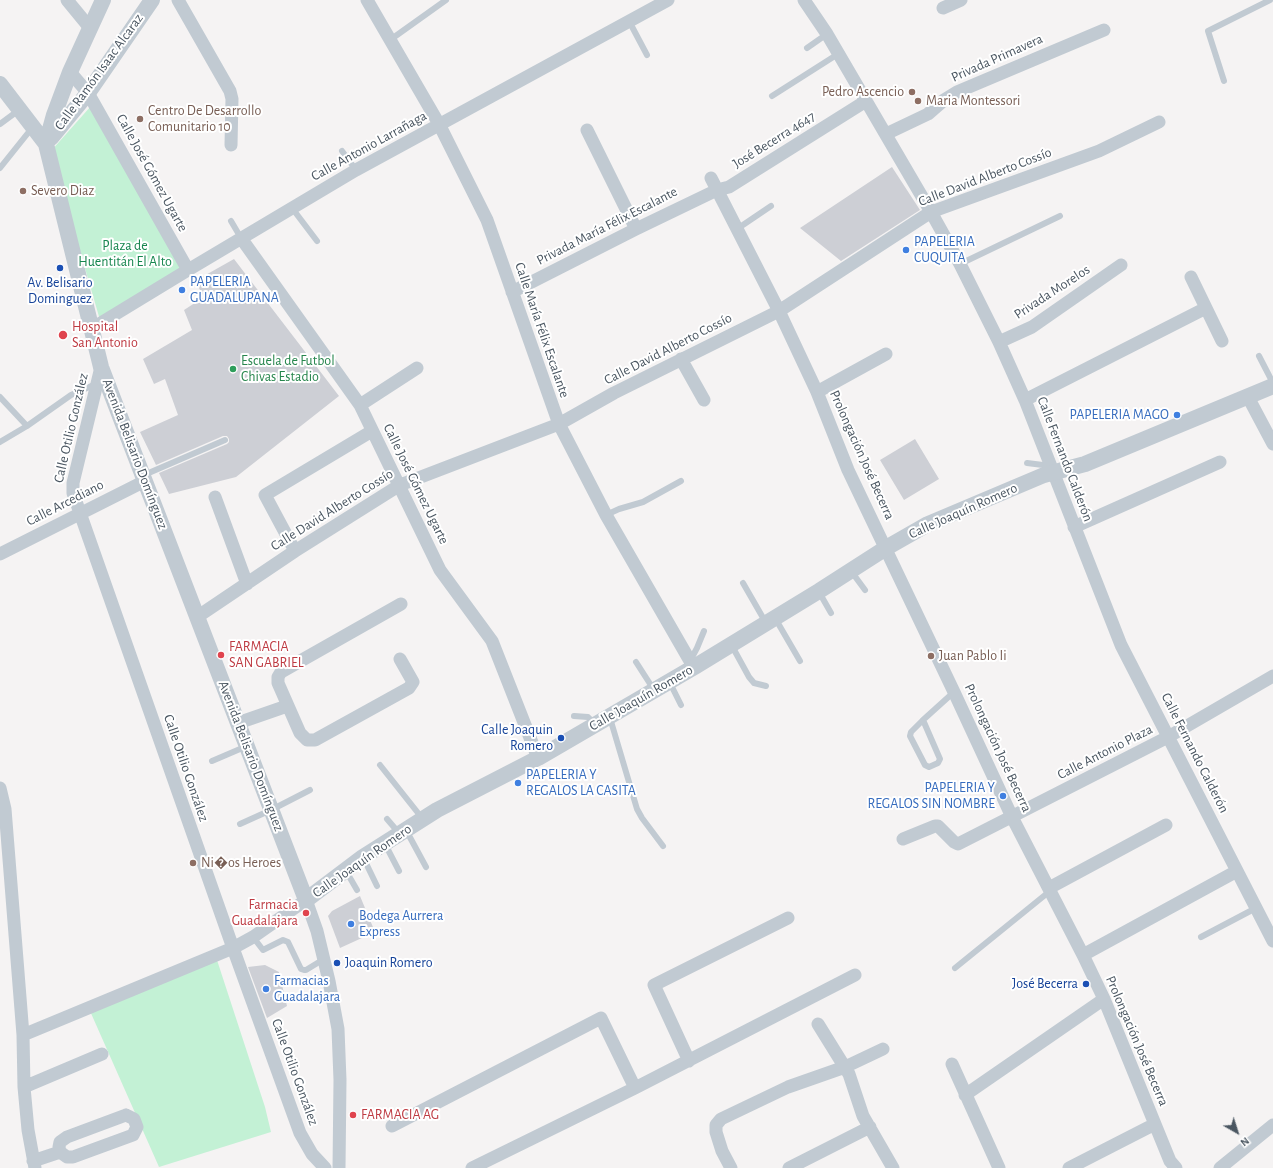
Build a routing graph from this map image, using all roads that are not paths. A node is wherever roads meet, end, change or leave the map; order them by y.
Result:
1 (67, 0) edge
2 (103, 0) edge
3 (152, 0) edge
4 (178, 0) edge
5 (367, 0) edge
6 (446, 0) edge
7 (668, 0) edge
8 (804, 0) edge
9 (962, 0) edge
10 (1270, 0) edge
11 (943, 8) dead end
12 (629, 22) junction
13 (90, 28) junction
14 (1104, 30) dead end
15 (827, 34) junction
16 (390, 40) junction
17 (807, 48) dead end
18 (838, 54) junction
19 (647, 55) dead end
20 (70, 72) junction
21 (1224, 81) dead end
22 (0, 84) edge
23 (88, 92) junction
24 (772, 96) dead end
25 (866, 101) junction
26 (20, 109) junction
27 (1159, 122) dead end
28 (0, 124) edge
29 (439, 124) junction
30 (33, 127) junction
31 (587, 130) dead end
32 (886, 134) junction
33 (46, 144) junction
34 (231, 145) dead end
35 (342, 151) dead end
36 (0, 168) edge
37 (356, 170) junction
38 (711, 178) dead end
39 (717, 190) junction
40 (771, 206) dead end
41 (292, 208) junction
42 (931, 212) junction
43 (1060, 216) dead end
44 (231, 221) dead end
45 (636, 228) junction
46 (737, 229) junction
47 (241, 238) junction
48 (317, 242) dead end
49 (960, 264) junction
50 (1121, 265) dead end
51 (188, 270) junction
52 (1191, 277) dead end
53 (512, 292) junction
54 (1206, 308) junction
55 (779, 311) junction
56 (91, 329) junction
57 (1222, 341) dead end
58 (999, 342) junction
59 (886, 354) dead end
60 (1259, 356) dead end
61 (681, 359) junction
62 (101, 367) junction
63 (417, 368) dead end
64 (1273, 382) edge
65 (97, 383) junction
66 (1273, 386) edge
67 (817, 392) junction
68 (0, 397) edge
69 (1248, 397) junction
70 (704, 400) dead end
71 (1025, 400) junction
72 (360, 405) junction
73 (558, 424) junction
74 (27, 426) junction
75 (372, 431) junction
76 (225, 440) dead end
77 (0, 442) edge
78 (1273, 444) edge
79 (1220, 462) dead end
80 (1027, 463) dead end
81 (1052, 469) junction
82 (144, 479) junction
83 (681, 481) dead end
84 (400, 485) junction
85 (215, 497) dead end
86 (80, 514) junction
87 (606, 515) junction
88 (1074, 527) junction
89 (886, 548) junction
90 (295, 551) junction
91 (0, 554) edge
92 (851, 571) junction
93 (743, 583) dead end
94 (247, 584) junction
95 (865, 590) dead end
96 (819, 591) junction
97 (401, 604) dead end
98 (831, 613) dead end
99 (196, 616) junction
100 (770, 620) junction
101 (704, 631) dead end
102 (731, 644) junction
103 (400, 659) dead end
104 (800, 661) dead end
105 (636, 662) dead end
106 (693, 663) junction
107 (1273, 676) edge
108 (670, 681) junction
109 (766, 686) dead end
110 (654, 690) junction
111 (954, 692) junction
112 (681, 705) dead end
113 (287, 706) junction
114 (574, 716) dead end
115 (609, 716) junction
116 (923, 720) junction
117 (238, 723) junction
118 (595, 724) junction
119 (1168, 737) junction
120 (246, 746) junction
121 (538, 758) junction
122 (212, 761) dead end
123 (380, 764) dead end
124 (0, 788) edge
125 (310, 790) dead end
126 (271, 810) junction
127 (1012, 817) junction
128 (387, 819) dead end
129 (423, 819) junction
130 (240, 824) dead end
131 (1166, 825) dead end
132 (403, 832) junction
133 (903, 839) dead end
134 (385, 844) junction
135 (663, 846) dead end
136 (363, 857) junction
137 (426, 867) dead end
138 (345, 870) junction
139 (399, 871) dead end
140 (1237, 871) junction
141 (377, 886) dead end
142 (357, 890) dead end
143 (1050, 890) junction
144 (306, 900) junction
145 (1256, 908) junction
146 (788, 918) dead end
147 (253, 937) junction
148 (1201, 937) dead end
149 (1273, 940) edge
150 (233, 948) junction
151 (1083, 955) junction
152 (324, 960) junction
153 (955, 968) dead end
154 (856, 975) dead end
155 (1104, 999) junction
156 (818, 1024) dead end
157 (23, 1034) junction
158 (883, 1049) dead end
159 (102, 1054) dead end
160 (689, 1061) junction
161 (952, 1064) dead end
162 (845, 1067) junction
163 (24, 1087) junction
164 (635, 1088) junction
165 (966, 1095) junction
166 (1155, 1124) junction
167 (1273, 1125) edge
168 (392, 1126) dead end
169 (870, 1127) junction
170 (60, 1152) junction
171 (34, 1164) edge
172 (325, 1168) edge
173 (339, 1168) edge
174 (472, 1168) edge
175 (731, 1168) edge
176 (789, 1168) edge
177 (893, 1168) edge
178 (999, 1168) edge
179 (1069, 1168) edge
180 (1176, 1168) edge
181 (1220, 1168) edge

1 - 13 street
2 - 13 street, Avenida Belisario Domínguez
3 - 23 street, Calle Ramón Isaac Alcaraz
4 - 34 street
5 - 16 street, Calle María Félix Escalante
6 - 16 lane
7 - 12 street, Calle Antonio Larrañaga
8 - 15 street, Calle Fernando Calderón
9 - 11 street
10 - 21 lane
12 - 19 lane
12 - 29 street, Calle Antonio Larrañaga
13 - 20 street, Avenida Belisario Domínguez
14 - 32 street, Privada Primavera
15 - 17 lane
15 - 18 street, Calle Fernando Calderón
16 - 29 street, Calle María Félix Escalante
18 - 24 lane
18 - 25 street, Calle Fernando Calderón
20 - 23 street, Calle José Gómez Ugarte
20 - 33 street, Avenida Belisario Domínguez
22 - 26 street
23 - 33 street, Calle Ramón Isaac Alcaraz
23 - 51 street, Calle José Gómez Ugarte
25 - 32 street, Calle Fernando Calderón
25 - 39 street, José Becerra 4647
26 - 28 lane
26 - 30 street
27 - 42 street, Calle David Alberto Cossío
29 - 37 street, Calle Antonio Larrañaga
29 - 53 street, Calle María Félix Escalante
30 - 33 street
30 - 36 lane
31 - 45 street
32 - 42 street, Calle Fernando Calderón
33 - 56 street, Avenida Belisario Domínguez
35 - 37 lane
37 - 41 street, Calle Antonio Larrañaga
38 - 39 street, Prolongación José Becerra
39 - 45 street, Privada María Félix Escalante
39 - 46 street, Prolongación José Becerra
40 - 46 lane
41 - 47 street, Calle Antonio Larrañaga
41 - 48 lane
42 - 49 street, Calle Fernando Calderón
42 - 55 street, Calle David Alberto Cossío
43 - 49 lane
44 - 47 lane
45 - 53 street, Privada María Félix Escalante
46 - 55 street, Prolongación José Becerra
47 - 51 street, Calle Antonio Larrañaga
47 - 72 street, Calle José Gómez Ugarte
49 - 58 street, Calle Fernando Calderón
50 - 58 street, Privada Morelos
51 - 56 street, Calle Antonio Larrañaga
52 - 54 street
53 - 73 street, Calle María Félix Escalante
54 - 57 street
54 - 71 street
55 - 61 street, Calle David Alberto Cossío
55 - 67 street, Prolongación José Becerra
56 - 62 street, Avenida Belisario Domínguez
58 - 71 street, Calle Fernando Calderón
59 - 67 street
60 - 64 lane
61 - 70 street
61 - 73 street, Calle David Alberto Cossío
62 - 65 street, Calle Otilio González
62 - 82 street, Avenida Belisario Domínguez
63 - 72 street
65 - 74 lane
65 - 86 street, Calle Otilio González
66 - 69 street, Calle Joaquín Romero
67 - 89 street, Prolongación José Becerra
68 - 74 lane
69 - 78 street
69 - 81 street, Calle Joaquín Romero
71 - 81 street, Calle Fernando Calderón
72 - 75 street, Calle José Gómez Ugarte
73 - 84 street, Calle David Alberto Cossío
73 - 87 street, Calle María Félix Escalante
74 - 77 lane
75 - 84 street, Calle José Gómez Ugarte
75 - 90 street
76 - 82 lane
79 - 88 street
80 - 81 lane
81 - 88 street, Calle Fernando Calderón
81 - 89 street, Calle Joaquín Romero
82 - 86 street, Calle Arcediano
82 - 99 street, Avenida Belisario Domínguez
83 - 87 lane
84 - 90 street, Calle David Alberto Cossío
84 - 121 street, Calle José Gómez Ugarte
85 - 94 street
86 - 91 street, Calle Arcediano
86 - 150 street, Calle Otilio González
87 - 106 street, Calle María Félix Escalante
88 - 119 street, Calle Fernando Calderón
89 - 92 street, Calle Joaquín Romero
89 - 111 street, Prolongación José Becerra
90 - 94 street, Calle David Alberto Cossío
92 - 95 lane
92 - 96 street, Calle Joaquín Romero
93 - 100 lane
94 - 99 street, Calle David Alberto Cossío
96 - 98 lane
96 - 100 street, Calle Joaquín Romero
97 - 113 street
99 - 117 street, Avenida Belisario Domínguez
100 - 102 street, Calle Joaquín Romero
100 - 104 lane
101 - 106 lane
102 - 106 street, Calle Joaquín Romero
102 - 109 lane
103 - 113 street
105 - 110 lane
106 - 108 street, Calle Joaquín Romero
107 - 119 street, Calle Antonio Plaza
108 - 110 street, Calle Joaquín Romero
108 - 112 lane
110 - 115 street, Calle Joaquín Romero
111 - 116 lane
111 - 127 street, Prolongación José Becerra
113 - 117 street
114 - 118 lane
115 - 118 street, Calle Joaquín Romero
115 - 135 lane
116 - 116 lane
117 - 120 street, Avenida Belisario Domínguez
118 - 121 street, Calle Joaquín Romero
119 - 127 street, Calle Antonio Plaza
119 - 140 street, Calle Fernando Calderón
120 - 122 lane
120 - 126 street, Avenida Belisario Domínguez
121 - 129 street, Calle Joaquín Romero
123 - 129 lane
124 - 157 street
125 - 126 lane
126 - 130 lane
126 - 144 street, Avenida Belisario Domínguez
127 - 133 street, Calle Antonio Plaza
127 - 143 street, Prolongación José Becerra
128 - 132 lane
129 - 132 street, Calle Joaquín Romero
131 - 143 street
132 - 134 street, Calle Joaquín Romero
132 - 137 lane
134 - 136 street, Calle Joaquín Romero
134 - 139 lane
136 - 138 street, Calle Joaquín Romero
136 - 141 lane
138 - 142 lane
138 - 144 street, Calle Joaquín Romero
140 - 145 street, Calle Fernando Calderón
140 - 151 street
143 - 151 street, Prolongación José Becerra
143 - 153 lane
144 - 147 street, Calle Joaquín Romero
144 - 152 street
145 - 148 lane
145 - 149 street, Calle Fernando Calderón
146 - 160 street
147 - 150 street, Calle Joaquín Romero
147 - 152 lane
150 - 157 street, Calle Joaquín Romero
150 - 172 street, Calle Otilio González
151 - 155 street, Prolongación José Becerra
152 - 173 street
154 - 160 street
155 - 165 street
155 - 166 street, Prolongación José Becerra
156 - 162 street
157 - 163 street
158 - 162 street
159 - 163 street
160 - 164 street
161 - 165 street
162 - 169 street
162 - 175 street
163 - 171 street
164 - 168 street
164 - 174 street
165 - 178 street
166 - 179 street
166 - 180 street, Prolongación José Becerra
167 - 181 street
169 - 176 street
169 - 177 street
170 - 170 street
170 - 171 street

